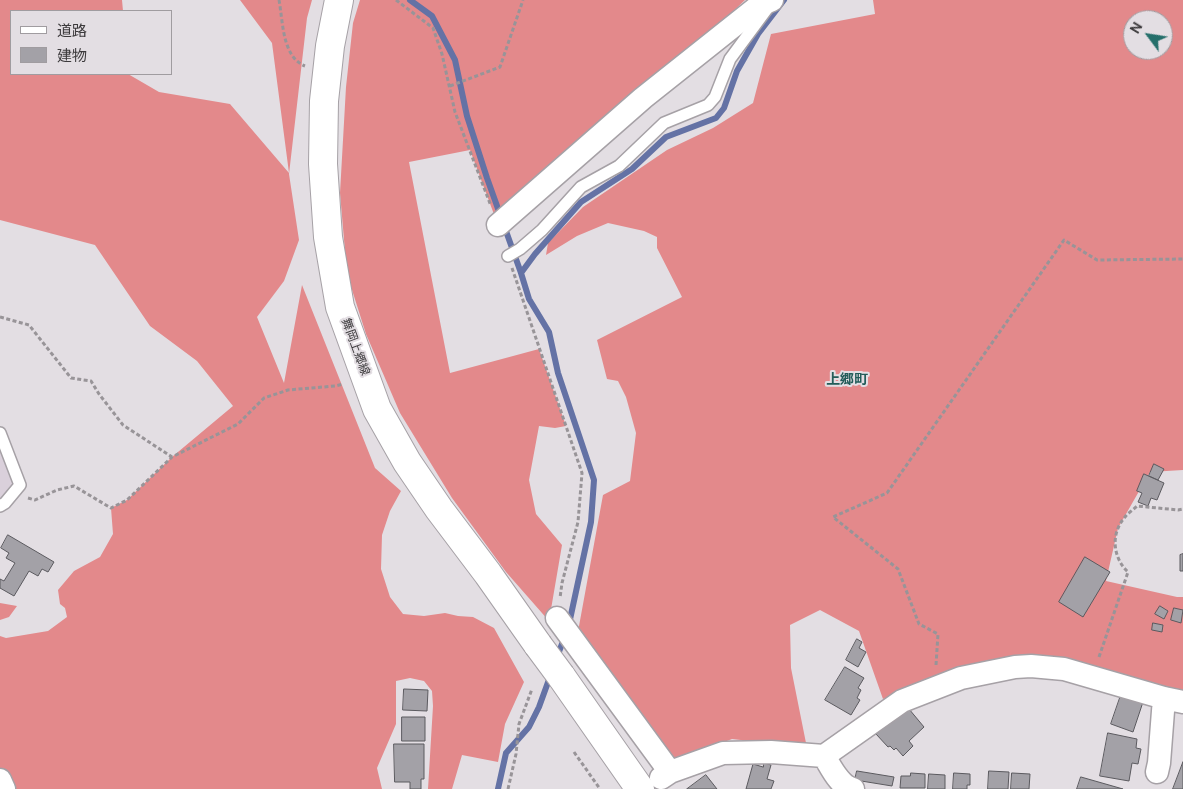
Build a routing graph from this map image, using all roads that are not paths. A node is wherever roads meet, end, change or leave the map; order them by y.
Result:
1 (339, 0) edge
2 (773, 0) edge
3 (503, 220) road end
4 (509, 256) road end
5 (0, 433) edge
6 (0, 506) edge
7 (558, 619) road end
8 (1174, 700) edge
9 (824, 756) junction
10 (1156, 772) dead end
11 (0, 780) edge
12 (657, 780) edge
13 (4, 789) edge
14 (853, 789) edge

1 - 12 street, 舞岡上郷線, bridge
2 - 3 street
2 - 4 lane
5 - 6 lane
7 - 12 street
8 - 9 street
8 - 10 street
9 - 12 street
9 - 14 street
11 - 13 street

